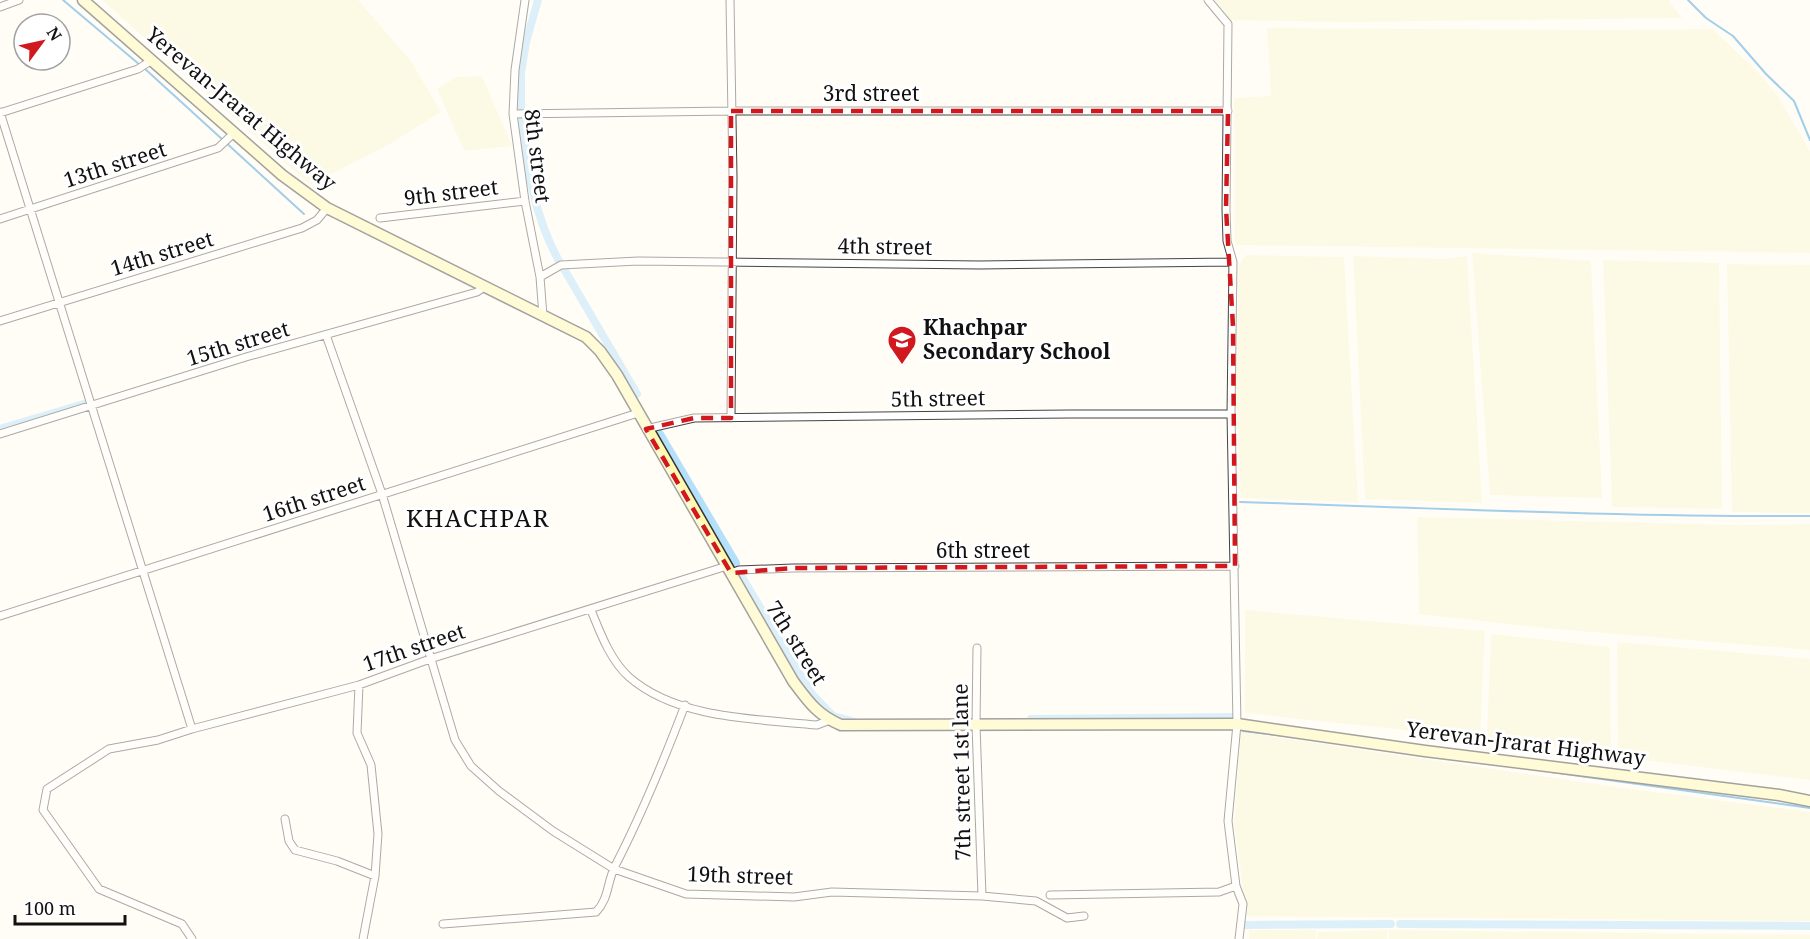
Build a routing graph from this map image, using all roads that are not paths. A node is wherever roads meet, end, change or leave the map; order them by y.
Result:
1 (19, 0) edge
2 (83, 0) edge
3 (525, 0) edge
4 (730, 0) edge
5 (1208, 0) edge
6 (0, 6) edge
7 (150, 61) junction
8 (731, 111) junction
9 (1228, 111) junction
10 (0, 113) edge
11 (513, 114) junction
12 (234, 133) junction
13 (525, 201) junction
14 (327, 208) junction
15 (31, 210) junction
16 (380, 218) dead end
17 (0, 219) edge
18 (1233, 262) junction
19 (732, 263) junction
20 (540, 277) junction
21 (484, 286) junction
22 (58, 303) junction
23 (543, 316) junction
24 (0, 321) edge
25 (326, 335) junction
26 (93, 406) junction
27 (638, 413) junction
28 (1231, 414) junction
29 (731, 418) junction
30 (646, 429) junction
31 (0, 434) edge
32 (382, 494) junction
33 (1235, 566) junction
34 (729, 570) junction
35 (142, 571) junction
36 (591, 610) junction
37 (0, 616) edge
38 (977, 648) dead end
39 (430, 659) junction
40 (359, 685) junction
41 (685, 705) junction
42 (830, 720) junction
43 (976, 724) junction
44 (1237, 724) junction
45 (192, 729) junction
46 (1810, 801) edge
47 (285, 819) dead end
48 (614, 869) junction
49 (375, 876) junction
50 (1236, 886) junction
51 (1050, 895) dead end
52 (982, 896) junction
53 (1084, 916) dead end
54 (443, 924) dead end
55 (192, 939) edge
56 (363, 939) edge
57 (1239, 939) edge

1 - 6 street
2 - 7 main road, Yerevan-Jrarat Highway
3 - 11 street, 8th street
4 - 8 street
5 - 9 street
7 - 10 street
7 - 12 main road, Yerevan-Jrarat Highway
8 - 9 street, 3rd street
8 - 11 street, 3rd street
8 - 19 street
9 - 18 street
10 - 15 street
11 - 13 street, 8th street
12 - 14 main road, Yerevan-Jrarat Highway
12 - 15 street, 13th street
13 - 16 street, 9th street
13 - 20 street, 8th street
14 - 21 main road, Yerevan-Jrarat Highway
14 - 22 street, 14th street
15 - 17 street, 13th street
15 - 22 street
18 - 19 street, 4th street
18 - 28 street
19 - 20 street, 4th street
19 - 29 street
20 - 23 street, 8th street
21 - 23 main road, Yerevan-Jrarat Highway
21 - 25 street, 15th street
22 - 24 street, 14th street
22 - 26 street
23 - 27 main road, 7th street
25 - 26 street, 15th street
25 - 32 street, 19th street
26 - 31 street, 15th street
26 - 35 street
27 - 30 main road, 7th street
27 - 32 street, 16th street
28 - 29 street, 5th street
28 - 33 street
29 - 30 street, 5th street
30 - 34 main road, 7th street
32 - 35 street, 16th street
32 - 39 street, 19th street
33 - 34 street, 6th street
33 - 44 street
34 - 36 street, 17th street
34 - 42 main road, 7th street
35 - 37 street, 16th street
35 - 45 street
36 - 39 street, 17th street
36 - 41 street
38 - 43 street, 7th street 1st lane
39 - 40 street, 17th street
39 - 48 street, 19th street
40 - 45 street, 17th street
40 - 49 street
41 - 42 street
41 - 48 street
42 - 43 main road
43 - 44 main road
43 - 52 street, 7th street 1st lane
44 - 46 main road, Yerevan-Jrarat Highway
44 - 50 street
45 - 55 street, 17th street
47 - 49 street
48 - 52 street, 19th street
48 - 54 street
49 - 56 street
50 - 51 street
50 - 57 street
52 - 53 street, 19th street

